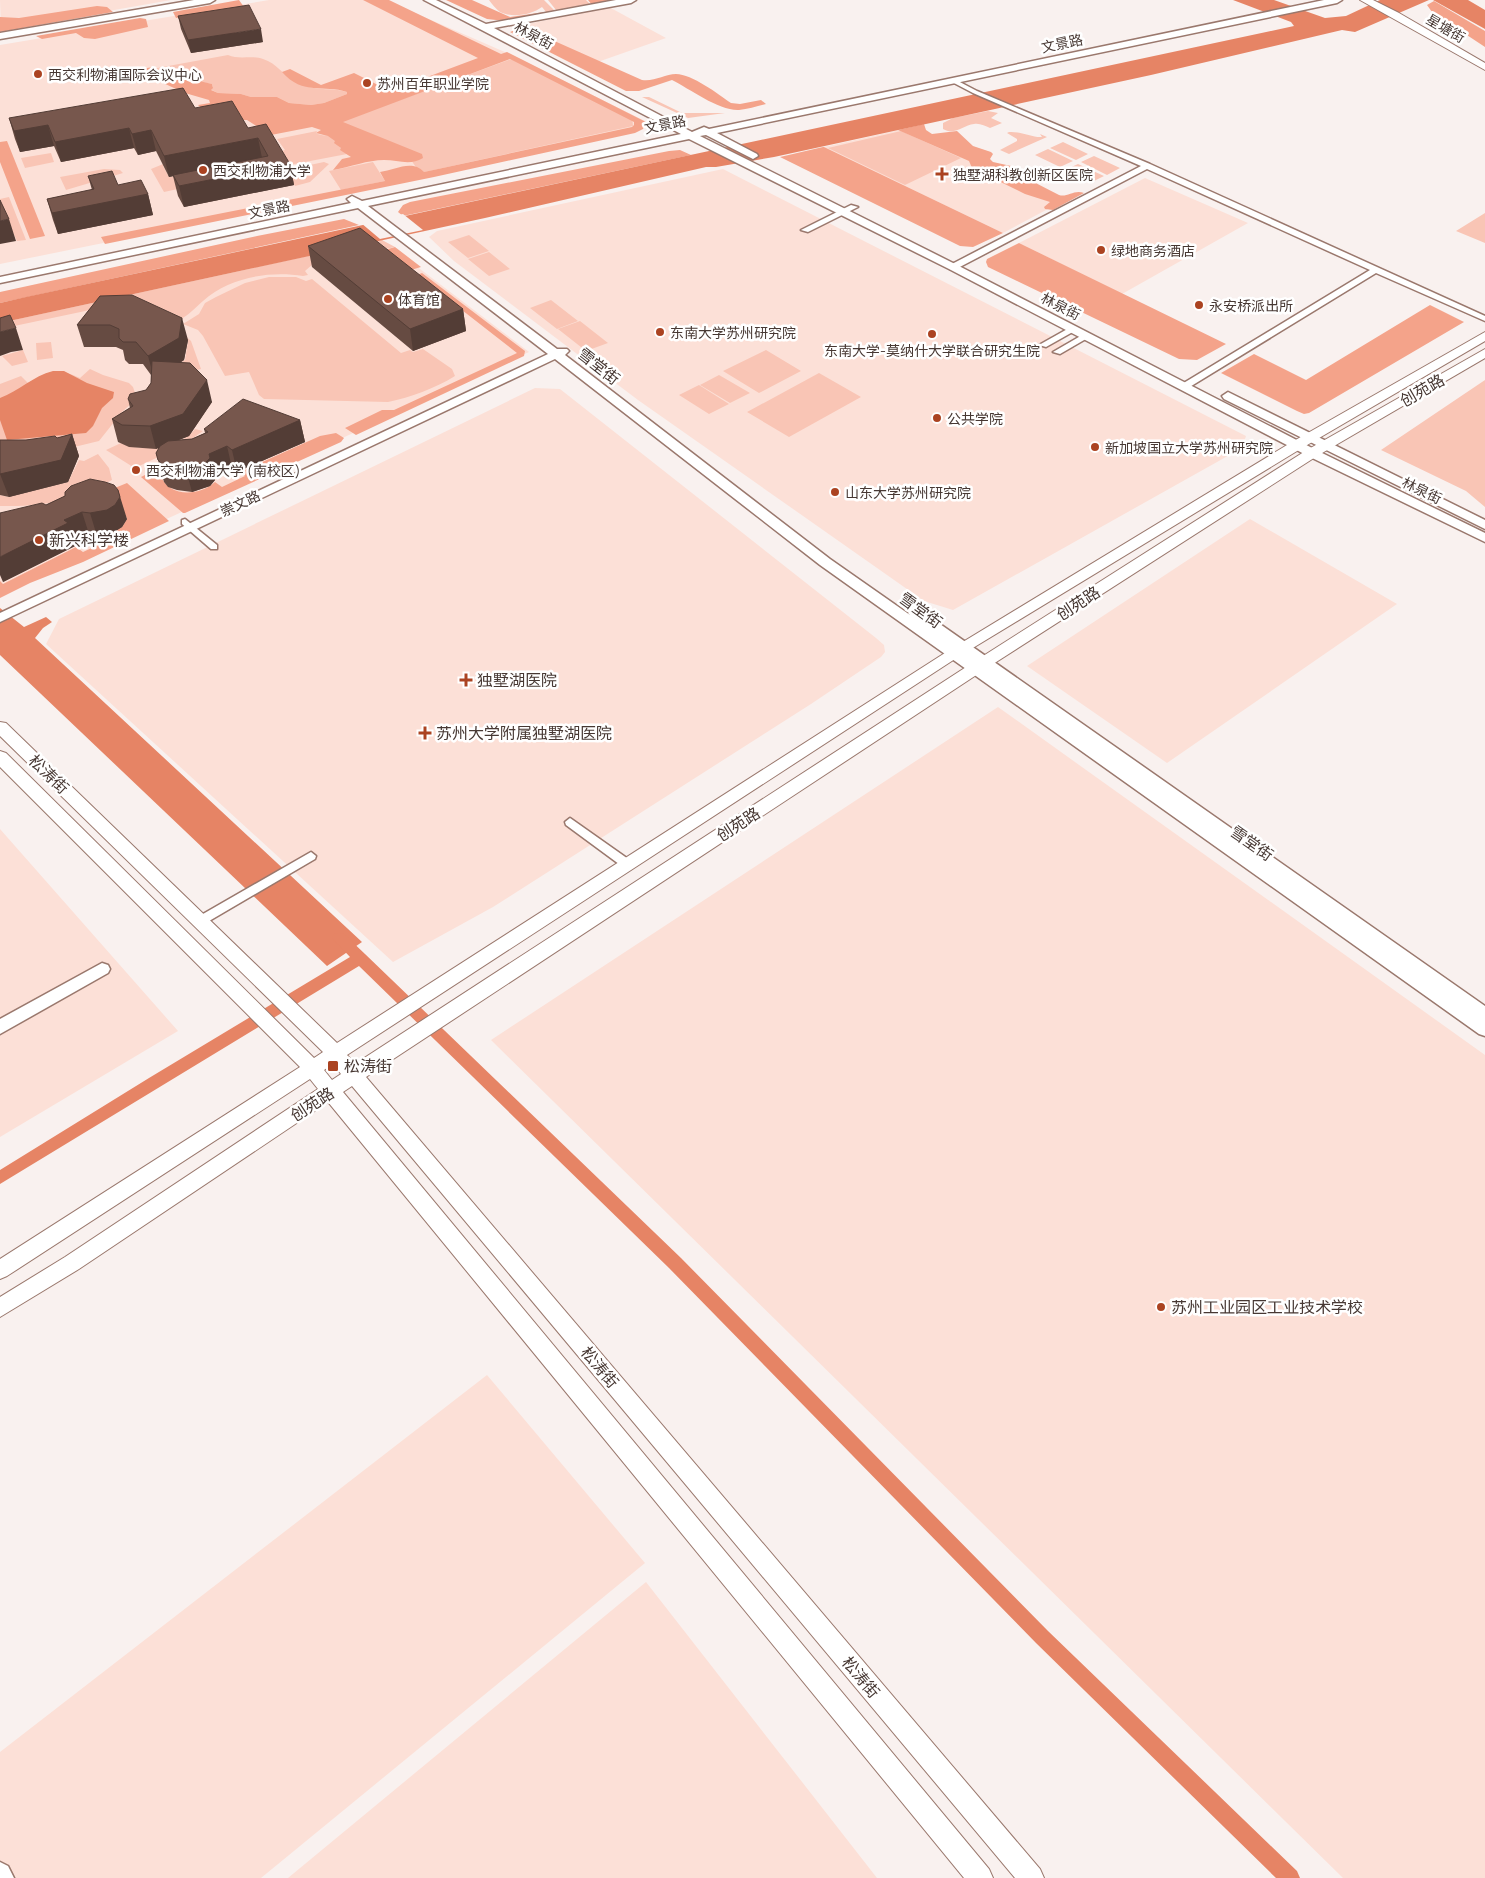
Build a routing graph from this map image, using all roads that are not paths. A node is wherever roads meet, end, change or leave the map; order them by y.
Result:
1 (210, 0) edge
2 (429, 0) edge
3 (631, 0) edge
4 (1309, 0) edge
5 (1337, 0) edge
6 (1365, 0) edge
7 (1388, 0) edge
8 (1295, 6) junction
9 (1410, 10) dead end
10 (1257, 14) junction
11 (485, 27) junction
12 (0, 36) edge
13 (1485, 67) edge
14 (954, 81) junction
15 (624, 100) junction
16 (702, 129) junction
17 (684, 132) junction
18 (1147, 166) junction
19 (361, 201) junction
20 (854, 208) junction
21 (843, 213) junction
22 (805, 230) dead end
23 (966, 262) junction
24 (953, 267) junction
25 (1375, 270) junction
26 (0, 273) edge
27 (0, 280) edge
28 (1485, 319) edge
29 (1074, 329) junction
30 (1087, 336) junction
31 (1485, 336) edge
32 (1043, 345) dead end
33 (557, 350) junction
34 (1057, 352) dead end
35 (1485, 353) edge
36 (1197, 380) junction
37 (1185, 386) junction
38 (1303, 441) junction
39 (1319, 450) junction
40 (1485, 525) edge
41 (191, 527) junction
42 (1485, 538) edge
43 (213, 546) dead end
44 (4, 612) edge
45 (959, 651) junction
46 (980, 665) junction
47 (0, 727) edge
48 (0, 757) edge
49 (570, 822) dead end
50 (311, 856) dead end
51 (627, 864) junction
52 (200, 921) junction
53 (102, 969) dead end
54 (1485, 1015) edge
55 (0, 1027) edge
56 (1485, 1029) edge
57 (335, 1054) junction
58 (312, 1068) junction
59 (354, 1076) junction
60 (331, 1091) junction
61 (0, 1270) edge
62 (0, 1308) edge
63 (0, 1874) edge
64 (2, 1878) edge
65 (980, 1878) edge
66 (1031, 1878) edge

1 - 12 main road
2 - 11 main road, 林泉街
3 - 11 main road
4 - 8 main road, 文景路
5 - 8 main road, 文景路
6 - 13 main road, 星塘街
7 - 9 main road, 星塘街
8 - 10 main road, 文景路
10 - 14 main road, 文景路
10 - 16 main road, 文景路
11 - 15 main road, 林泉街
14 - 16 main road, 文景路
14 - 18 street
15 - 16 main road, 林泉街
15 - 17 main road, 林泉街
16 - 17 main road, 文景路
16 - 20 main road, 林泉街
17 - 19 main road, 文景路
17 - 21 main road, 林泉街
18 - 23 street
18 - 25 street
19 - 26 main road, 文景路
19 - 27 main road, 文景路
19 - 33 main road, 雪堂街
20 - 21 street
20 - 23 main road, 林泉街
21 - 22 street
21 - 24 main road, 林泉街
23 - 24 street
23 - 36 main road, 林泉街
24 - 29 main road, 林泉街
25 - 28 street
25 - 36 street
29 - 30 main road, 林泉街
29 - 32 street
30 - 34 street
30 - 37 main road, 林泉街
31 - 38 main road, 创苑路
33 - 41 main road, 崇文路
33 - 45 main road, 雪堂街
35 - 39 main road, 创苑路
36 - 37 street
36 - 38 main road, 林泉街
37 - 38 main road, 林泉街
38 - 39 main road, 林泉街
38 - 45 main road, 创苑路
39 - 40 main road, 林泉街
39 - 42 main road, 林泉街
39 - 46 main road, 创苑路
41 - 43 street
41 - 44 main road, 崇文路
45 - 46 main road, 雪堂街
45 - 51 main road, 创苑路
46 - 54 main road, 雪堂街
46 - 56 main road, 雪堂街
46 - 59 main road, 创苑路
47 - 52 main road, 松涛街
48 - 58 main road, 松涛街
49 - 51 street
50 - 52 street
51 - 57 main road, 创苑路
52 - 57 main road, 松涛街
53 - 55 main road
57 - 58 main road, 创苑路
57 - 59 main road, 松涛街
58 - 60 main road, 松涛街
58 - 61 main road, 创苑路
59 - 60 main road, 创苑路
59 - 66 main road, 松涛街
60 - 62 main road, 创苑路
60 - 65 main road, 松涛街
63 - 64 main road

